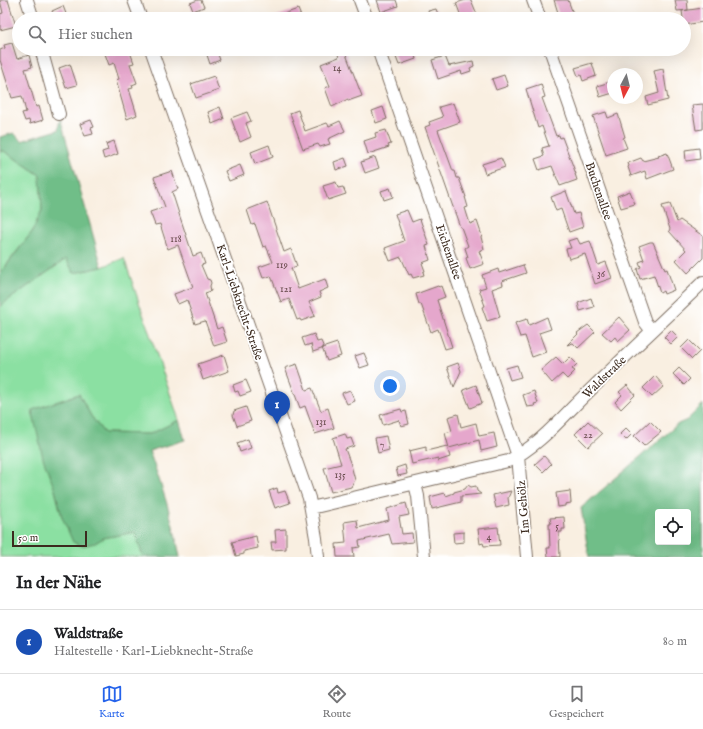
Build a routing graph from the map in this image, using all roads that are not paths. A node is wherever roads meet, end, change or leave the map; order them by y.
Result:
1 (27, 0) edge
2 (134, 0) edge
3 (360, 0) edge
4 (533, 0) edge
5 (30, 12) edge
6 (138, 12) edge
7 (364, 12) edge
8 (537, 12) edge
9 (43, 56) edge
10 (153, 56) edge
11 (380, 56) edge
12 (552, 56) edge
13 (59, 114) dead end
14 (703, 282) edge
15 (652, 331) junction
16 (518, 456) junction
17 (415, 484) junction
18 (311, 508) junction
19 (318, 557) edge
20 (424, 557) edge
21 (528, 557) edge

1 - 5 street
2 - 6 street
3 - 7 street
4 - 8 street
9 - 13 street
10 - 18 street, Karl-Liebknecht-Straße
11 - 16 street, Eichenallee
12 - 15 street, Buchenallee
14 - 15 street, Waldstraße
15 - 16 street, Waldstraße
16 - 17 street, Waldstraße
16 - 21 street, Im Gehölz
17 - 18 street, Waldstraße
17 - 20 street
18 - 19 street, Karl-Liebknecht-Straße

